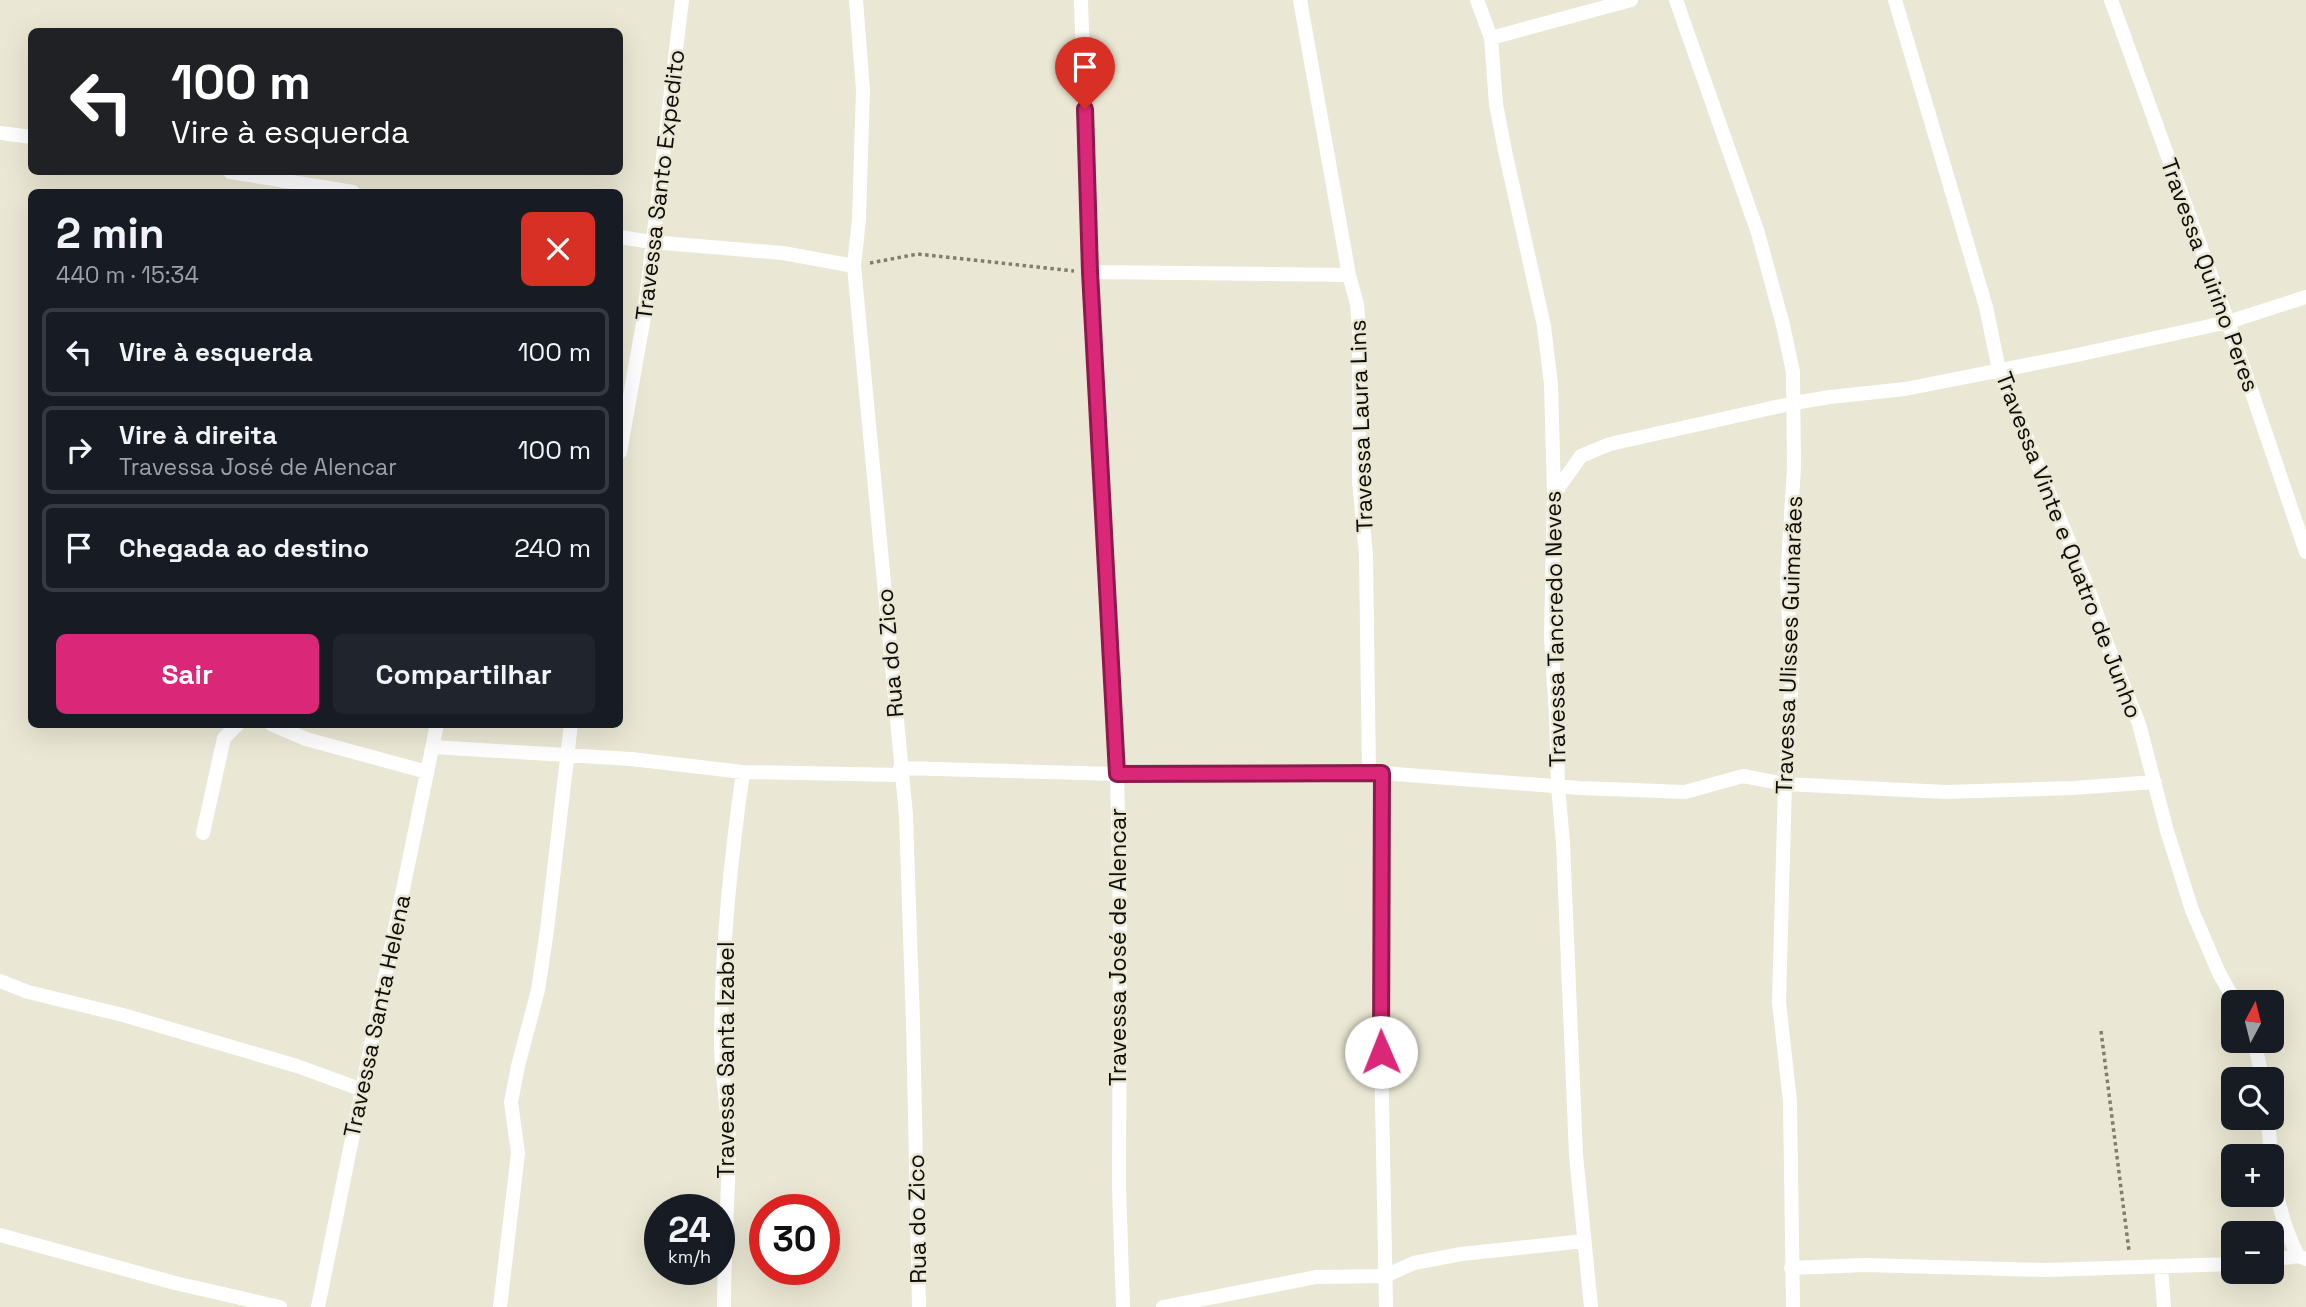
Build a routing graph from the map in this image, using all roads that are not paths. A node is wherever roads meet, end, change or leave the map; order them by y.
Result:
1 (682, 0) edge
2 (856, 0) edge
3 (1081, 0) edge
4 (1300, 0) edge
5 (1478, 0) edge
6 (1631, 0) edge
7 (1676, 0) edge
8 (1895, 0) edge
9 (2111, 0) edge
10 (1491, 38) junction
11 (0, 133) edge
12 (28, 136) edge
13 (245, 175) edge
14 (317, 189) edge
15 (623, 238) edge
16 (652, 243) junction
17 (854, 265) junction
18 (1090, 272) junction
19 (1349, 275) junction
20 (2306, 297) edge
21 (2228, 322) junction
22 (1999, 370) junction
23 (1794, 403) junction
24 (623, 435) edge
25 (1554, 494) junction
26 (2306, 552) edge
27 (234, 728) edge
28 (281, 728) edge
29 (436, 728) edge
30 (570, 728) edge
31 (433, 747) junction
32 (566, 755) junction
33 (427, 772) junction
34 (743, 772) junction
35 (900, 772) junction
36 (1376, 773) junction
37 (1117, 774) junction
38 (2155, 782) junction
39 (1785, 784) junction
40 (1558, 786) junction
41 (203, 833) dead end
42 (0, 981) edge
43 (2229, 990) edge
44 (360, 1089) junction
45 (2281, 1207) edge
46 (0, 1235) edge
47 (1584, 1241) junction
48 (2302, 1258) edge
49 (2284, 1259) edge
50 (2221, 1264) edge
51 (2161, 1267) junction
52 (1791, 1268) junction
53 (1385, 1276) junction
54 (280, 1307) edge
55 (318, 1307) edge
56 (500, 1307) edge
57 (724, 1307) edge
58 (919, 1307) edge
59 (1123, 1307) edge
60 (1163, 1307) edge
61 (1386, 1307) edge
62 (1591, 1307) edge
63 (1793, 1307) edge
64 (2164, 1307) edge

1 - 16 street, Travessa Santo Expedito
2 - 17 street, Rua do Zico
3 - 18 street, Travessa José de Alencar
4 - 19 street, Travessa Laura Lins
5 - 10 street, Travessa Tancredo Neves
6 - 10 street
7 - 23 street, Travessa Ulisses Guimarães
8 - 22 street, Travessa Vinte e Quatro de Junho
9 - 21 street, Travessa Quirino Peres
10 - 25 street, Travessa Tancredo Neves
11 - 12 street
13 - 14 street
15 - 16 street
16 - 17 street
16 - 24 street, Travessa Santo Expedito
17 - 35 street, Rua do Zico
18 - 19 street
18 - 37 street, Travessa José de Alencar
19 - 36 street, Travessa Laura Lins
20 - 21 street
21 - 22 street
21 - 26 street, Travessa Quirino Peres
22 - 23 street
22 - 38 street, Travessa Vinte e Quatro de Junho
23 - 25 street
23 - 39 street, Travessa Ulisses Guimarães
25 - 40 street, Travessa Tancredo Neves
27 - 41 street
28 - 33 street
29 - 31 street, Travessa Santa Helena
30 - 32 street
31 - 32 street
31 - 33 street, Travessa Santa Helena
32 - 34 street
32 - 56 street
33 - 44 street, Travessa Santa Helena
34 - 35 street
34 - 57 street, Travessa Santa Izabel
35 - 37 street
35 - 58 street, Rua do Zico
36 - 37 street
36 - 40 street
36 - 53 street, Travessa Laura Lins
37 - 59 street, Travessa José de Alencar
38 - 39 street
38 - 43 street, Travessa Vinte e Quatro de Junho
39 - 40 street
39 - 52 street, Travessa Ulisses Guimarães
40 - 47 street, Travessa Tancredo Neves
42 - 44 street
44 - 55 street, Travessa Santa Helena
45 - 48 street
46 - 54 street
47 - 53 street
47 - 62 street, Travessa Tancredo Neves
48 - 49 street
50 - 51 street
51 - 52 street
51 - 64 street
52 - 63 street, Travessa Ulisses Guimarães
53 - 60 street
53 - 61 street, Travessa Laura Lins

